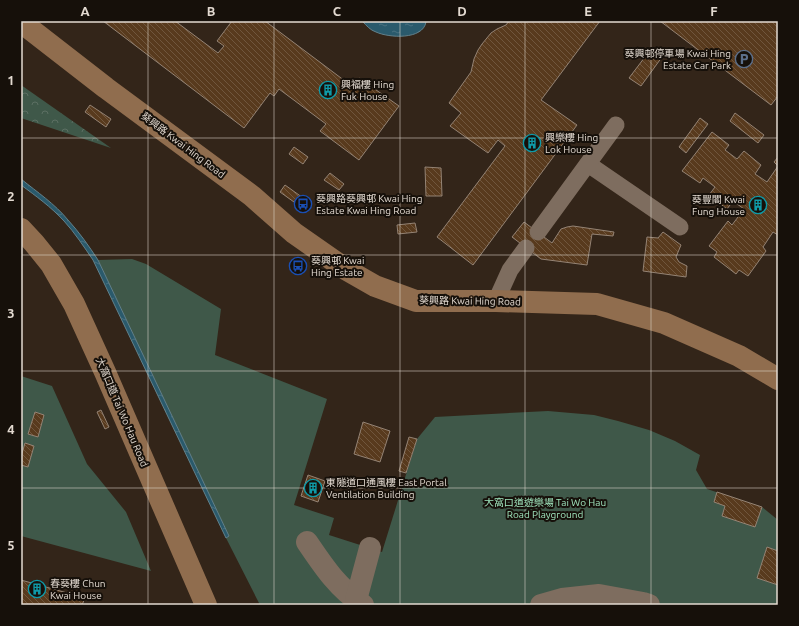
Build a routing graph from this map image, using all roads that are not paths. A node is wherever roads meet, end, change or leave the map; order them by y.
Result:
1 (21, 22) edge
2 (616, 125) dead end
3 (588, 164) junction
4 (680, 227) dead end
5 (21, 229) edge
6 (538, 232) dead end
7 (526, 248) dead end
8 (496, 301) junction
9 (778, 379) edge
10 (307, 542) dead end
11 (370, 548) dead end
12 (360, 602) edge
13 (206, 605) edge
14 (541, 605) edge
15 (649, 605) edge

1 - 8 street, 葵興路 Kwai Hing Road
2 - 3 lane
3 - 4 lane
3 - 6 lane
5 - 13 street, 大窩口道 Tai Wo Hau Road
7 - 8 lane
8 - 9 street, 葵興路 Kwai Hing Road
10 - 12 street
11 - 12 street
14 - 15 street

